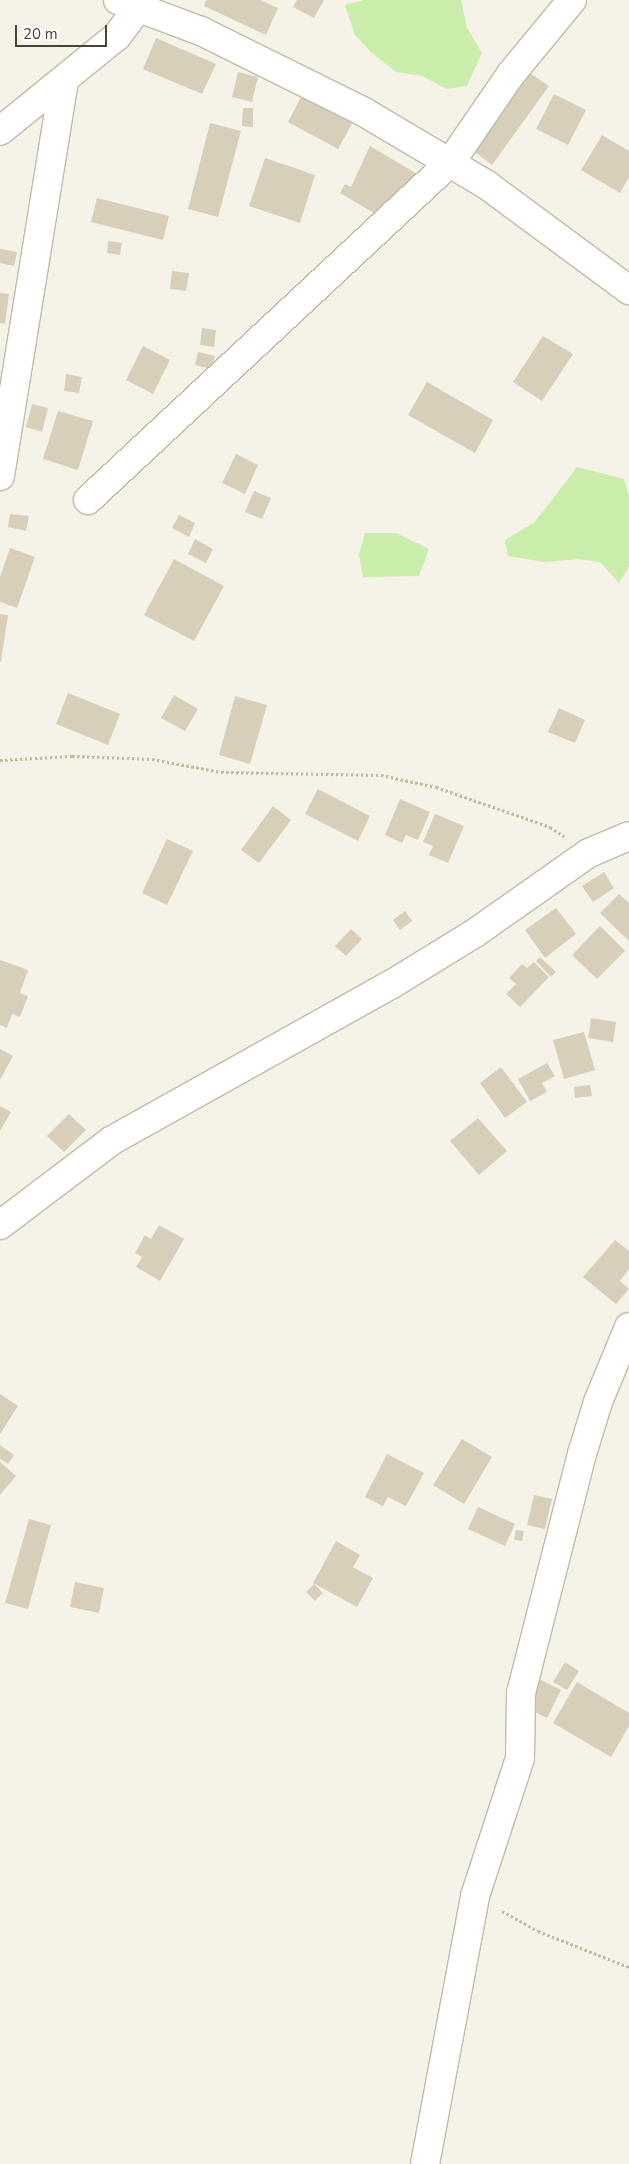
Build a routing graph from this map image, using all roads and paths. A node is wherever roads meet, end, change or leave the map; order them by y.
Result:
1 (572, 0) edge
2 (134, 3) edge
3 (64, 81) junction
4 (0, 131) edge
5 (450, 163) junction
6 (629, 290) edge
7 (0, 476) edge
8 (88, 500) dead end
9 (0, 760) edge
10 (629, 836) edge
11 (589, 853) junction
12 (0, 1225) edge
13 (629, 1328) edge
14 (475, 1896) junction
15 (629, 1967) edge
16 (426, 2164) edge

1 - 5 street
2 - 3 street
2 - 5 street
3 - 4 street
3 - 7 street
5 - 6 street
5 - 8 street
9 - 11 path
10 - 11 street
11 - 12 street
13 - 14 street
14 - 15 path
14 - 16 street

